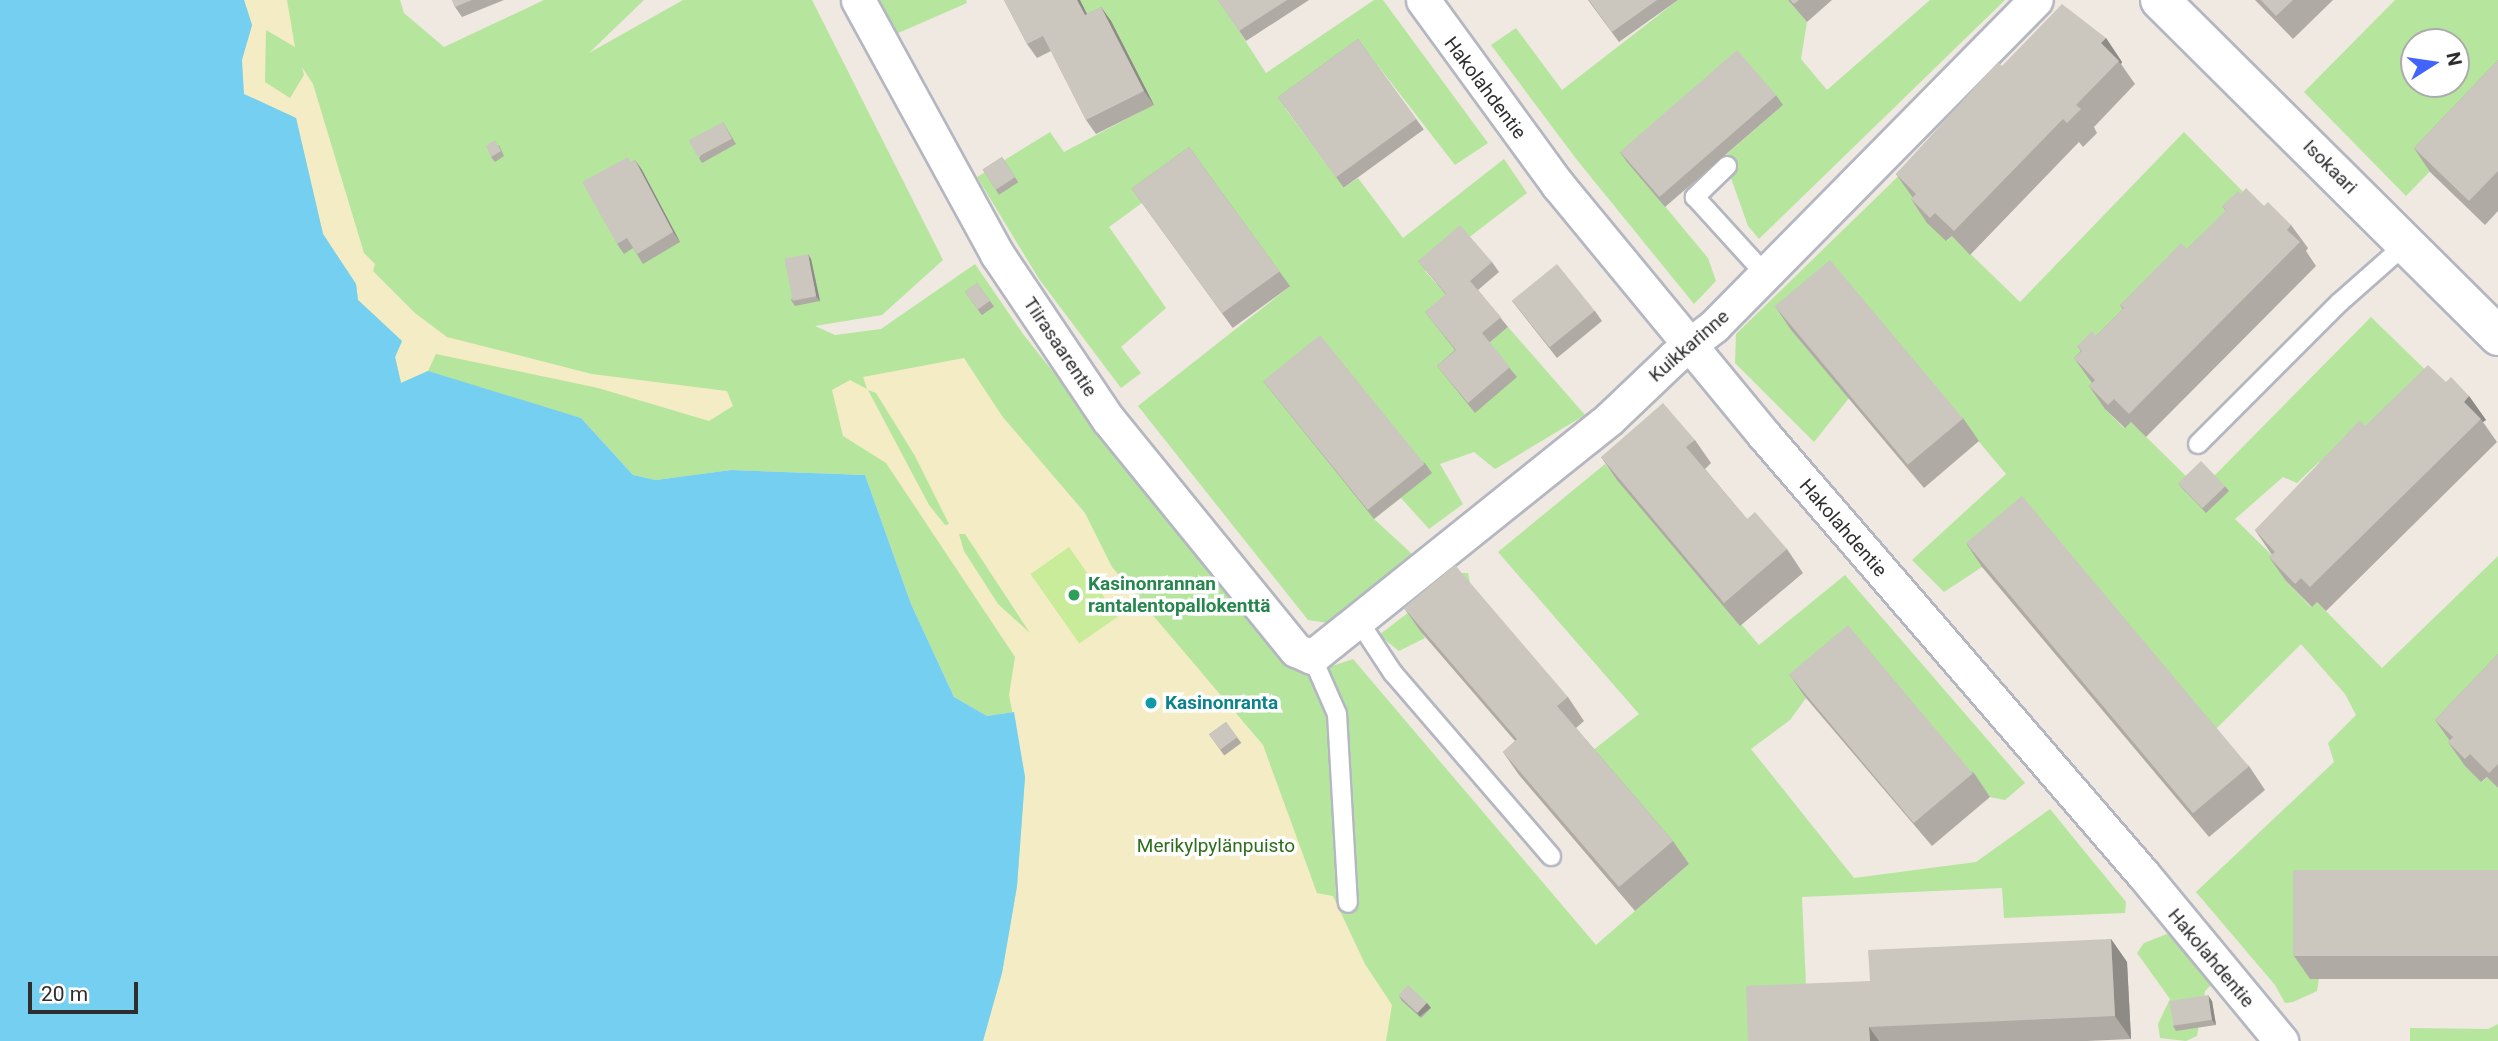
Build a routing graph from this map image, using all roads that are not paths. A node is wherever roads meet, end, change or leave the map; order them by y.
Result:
1 (858, 0) edge
2 (1423, 0) edge
3 (2036, 0) edge
4 (2160, 0) edge
5 (1727, 166) dead end
6 (2407, 243) junction
7 (1766, 275) junction
8 (2498, 335) edge
9 (1693, 344) junction
10 (2199, 444) dead end
11 (1358, 620) junction
12 (1312, 657) junction
13 (1551, 856) dead end
14 (1348, 903) dead end
15 (2281, 1041) edge

1 - 12 street, Tiirasaarentie
2 - 9 street, Hakolahdentie
3 - 7 street, Kuikkarinne
4 - 6 street, Isokaari
5 - 7 lane
6 - 8 street, Isokaari
6 - 10 lane
7 - 9 street, Kuikkarinne
9 - 11 street, Kuikkarinne
9 - 15 street, Hakolahdentie
11 - 12 street, Kuikkarinne
11 - 13 lane
12 - 14 lane

